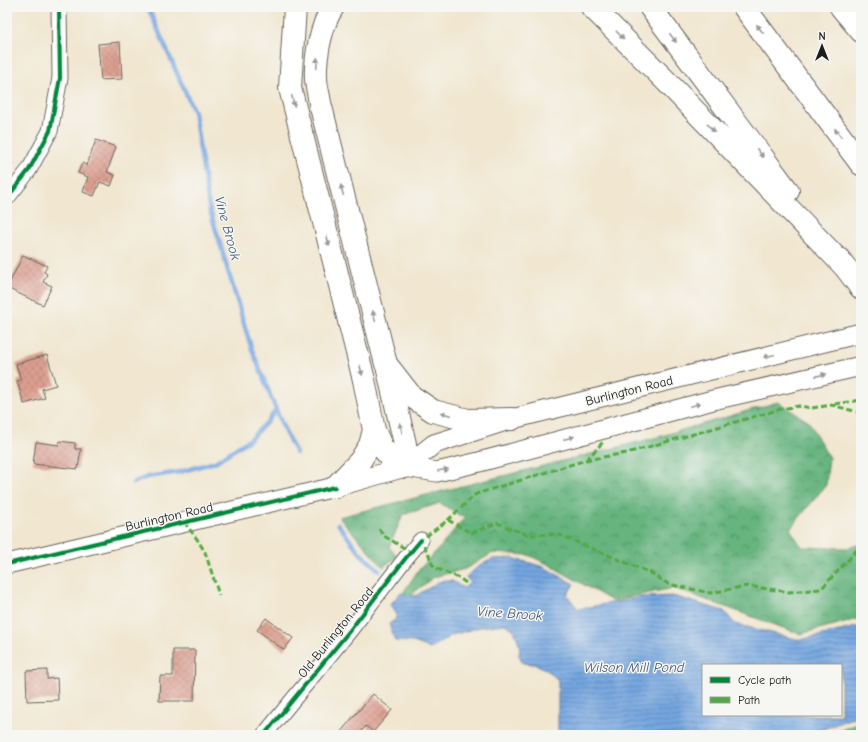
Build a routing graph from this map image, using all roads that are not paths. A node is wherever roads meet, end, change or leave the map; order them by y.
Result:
1 (59, 7) edge
2 (295, 7) edge
3 (333, 7) edge
4 (592, 7) edge
5 (650, 7) edge
6 (744, 7) edge
7 (841, 7) edge
8 (856, 7) edge
9 (861, 10) edge
10 (861, 31) edge
11 (861, 164) edge
12 (7, 198) edge
13 (848, 270) junction
14 (861, 288) edge
15 (861, 333) edge
16 (386, 364) junction
17 (861, 366) edge
18 (512, 419) junction
19 (374, 430) junction
20 (405, 467) junction
21 (335, 487) junction
22 (421, 540) dead end
23 (7, 564) edge
24 (264, 735) edge

1 - 12 street
2 -> 19 highway
16 -> 3 highway
4 -> 13 highway
5 -> 13 highway
11 -> 6 highway
7 - 10 highway
8 - 9 highway
13 - 14 highway
15 -> 18 main road, Burlington Road
18 -> 16 highway
20 -> 16 highway
20 -> 17 main road, Burlington Road
18 - 20 main road, Burlington Road
19 - 20 highway
19 - 21 highway
20 - 21 main road, Burlington Road
21 - 23 main road, Burlington Road
22 - 24 street, Old Burlington Road

